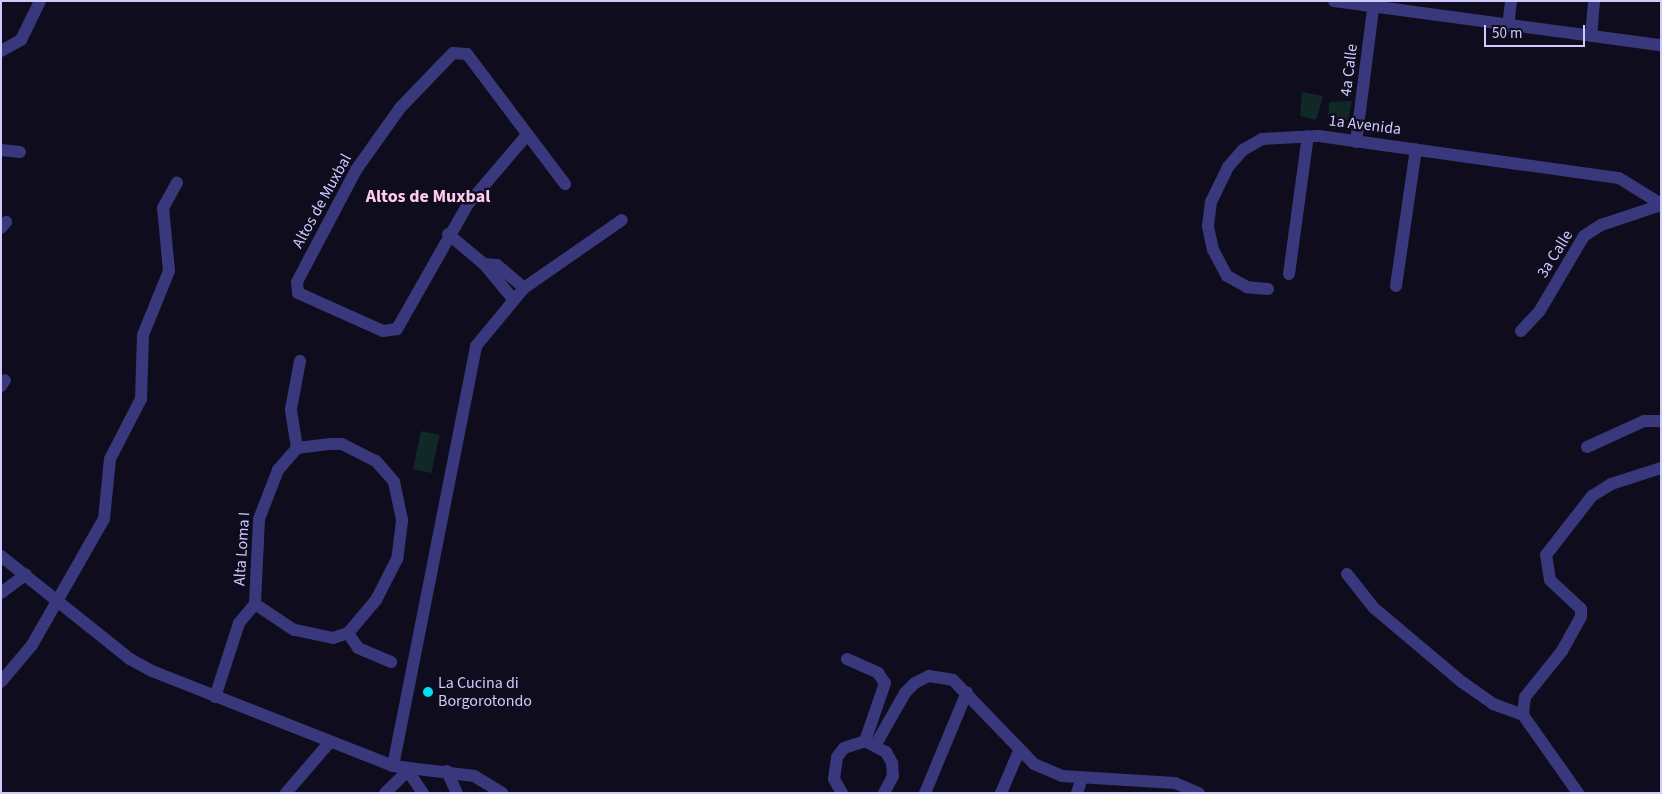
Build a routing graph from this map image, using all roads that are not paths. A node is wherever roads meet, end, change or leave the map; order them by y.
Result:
1 (40, 1) edge
2 (1334, 1) edge
3 (1511, 1) edge
4 (1594, 1) edge
5 (1373, 4) edge
6 (1508, 26) junction
7 (1590, 36) junction
8 (1661, 45) edge
9 (1, 50) edge
10 (527, 135) junction
11 (1308, 136) junction
12 (1356, 142) junction
13 (1416, 149) junction
14 (1, 150) edge
15 (20, 152) dead end
16 (177, 183) dead end
17 (564, 184) dead end
18 (1661, 204) edge
19 (622, 220) dead end
20 (448, 234) junction
21 (484, 264) junction
22 (1289, 274) dead end
23 (1396, 286) dead end
24 (524, 288) junction
25 (1268, 289) dead end
26 (513, 299) junction
27 (1521, 331) dead end
28 (300, 361) dead end
29 (1661, 421) edge
30 (1587, 447) dead end
31 (297, 448) junction
32 (1661, 468) edge
33 (1, 556) edge
34 (26, 574) junction
35 (1347, 574) dead end
36 (1, 593) edge
37 (55, 598) junction
38 (255, 604) junction
39 (348, 633) junction
40 (848, 659) dead end
41 (390, 662) dead end
42 (1, 682) edge
43 (967, 692) junction
44 (215, 697) junction
45 (1523, 715) junction
46 (329, 743) junction
47 (871, 743) junction
48 (1019, 751) junction
49 (393, 766) junction
50 (408, 771) junction
51 (448, 771) junction
52 (1082, 778) junction
53 (1160, 788) edge
54 (837, 792) edge
55 (286, 793) edge
56 (385, 793) edge
57 (423, 793) edge
58 (457, 793) edge
59 (502, 793) edge
60 (884, 793) edge
61 (925, 793) edge
62 (1001, 793) edge
63 (1077, 793) edge
64 (1199, 793) edge
65 (1578, 793) edge

1 - 9 street
2 - 5 street
3 - 6 street
4 - 7 street
5 - 6 street
5 - 12 street, 4a Calle
6 - 7 street
7 - 8 street
10 - 17 street, Altos de Muxbal
10 - 20 street, Altos de Muxbal
10 - 20 street, Altos de Muxbal
11 - 12 street, 1a Avenida
11 - 22 street
11 - 25 street, 1a Avenida
12 - 13 street, 1a Avenida
13 - 18 street, 1a Avenida
13 - 23 street
14 - 15 street
16 - 37 street
18 - 27 street, 3a Calle
19 - 24 street
20 - 21 street
21 - 24 street
21 - 26 street
24 - 26 street
26 - 49 street
28 - 31 street
29 - 30 street
31 - 38 street, Alta Loma I
31 - 39 street
32 - 45 street
33 - 34 street
34 - 36 street
34 - 37 street
35 - 45 street
37 - 42 street
37 - 44 street
38 - 39 street, Alta Loma I
38 - 44 street, Alta Loma I
39 - 41 street
40 - 47 street
43 - 47 street
43 - 48 street
43 - 61 street
44 - 46 street
45 - 65 street
46 - 49 street
46 - 55 street
47 - 54 street
47 - 60 street
48 - 52 street
48 - 62 street
49 - 50 street
50 - 51 street
50 - 56 street
50 - 57 street
51 - 58 street
51 - 59 street
52 - 53 street
52 - 63 street
53 - 64 street

